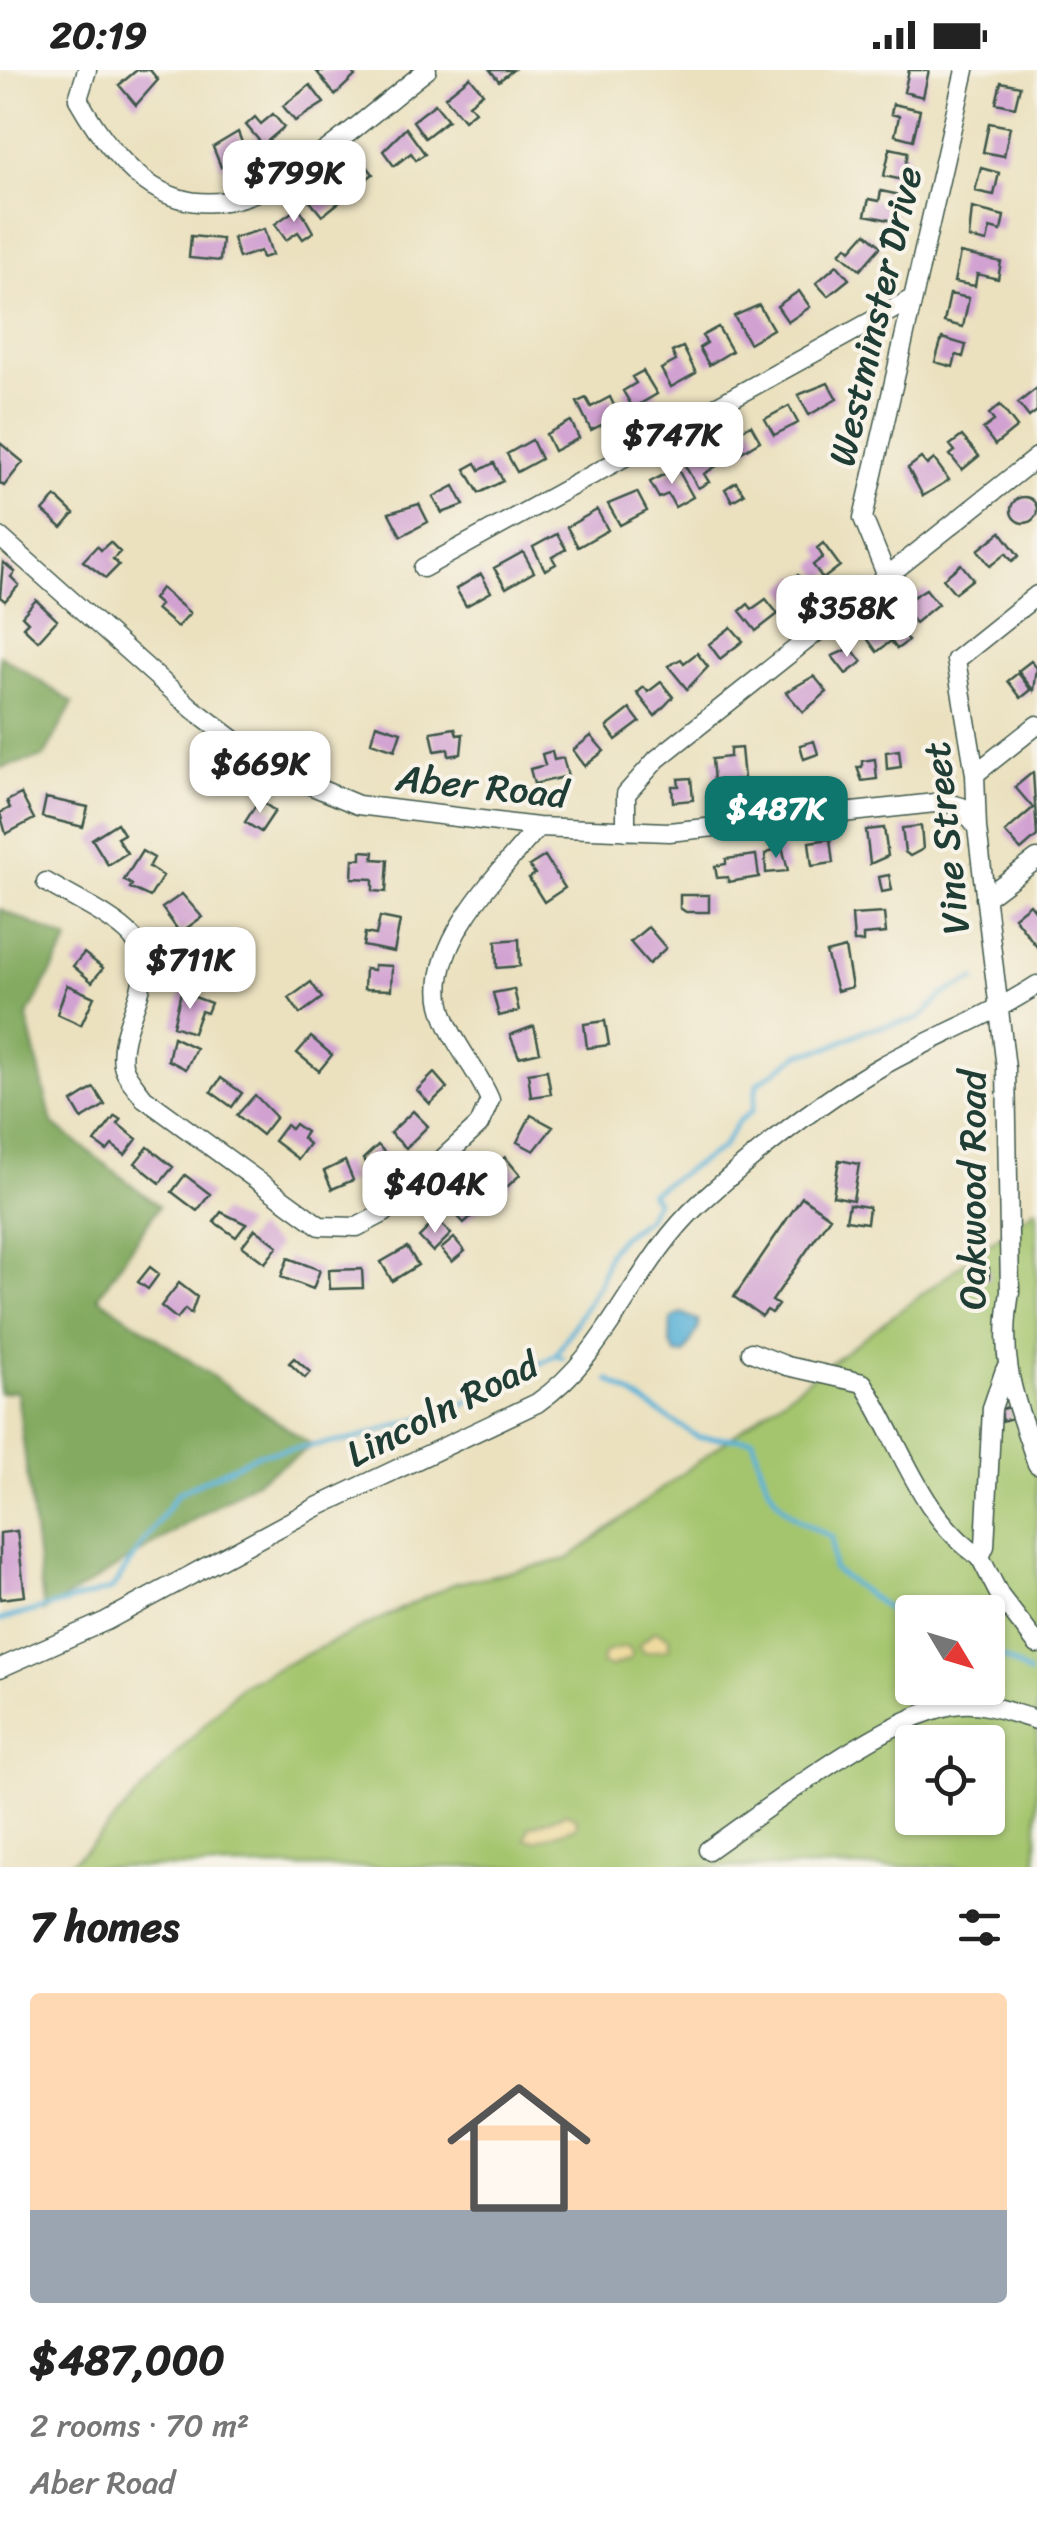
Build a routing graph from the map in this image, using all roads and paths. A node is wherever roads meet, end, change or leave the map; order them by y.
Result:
1 (87, 70) edge
2 (426, 70) edge
3 (965, 70) edge
4 (910, 300) junction
5 (1037, 457) edge
6 (0, 537) edge
7 (424, 568) dead end
8 (886, 574) junction
9 (1030, 601) edge
10 (1037, 623) edge
11 (1037, 726) edge
12 (974, 774) junction
13 (538, 826) junction
14 (977, 828) junction
15 (626, 831) junction
16 (1037, 858) edge
17 (46, 882) dead end
18 (985, 898) junction
19 (1037, 985) edge
20 (998, 1010) junction
21 (751, 1352) dead end
22 (1005, 1369) junction
23 (1037, 1464) edge
24 (980, 1557) junction
25 (1037, 1644) edge
26 (0, 1668) edge
27 (1037, 1720) edge
28 (708, 1850) dead end

1 - 2 street
3 - 4 street, Westminster Drive
4 - 7 street
4 - 8 street, Westminster Drive
5 - 8 street
6 - 13 street, Aber Road
8 - 15 street
9 - 10 street
9 - 12 street, Vine Street
11 - 12 street
12 - 14 street, Vine Street
13 - 15 street, Aber Road
13 - 17 street
14 - 15 street, Aber Road
14 - 18 street, Vine Street
16 - 18 street
18 - 20 street, Vine Street
19 - 20 street, Lincoln Road
20 - 22 street, Oakwood Road
20 - 26 street, Lincoln Road
21 - 24 street
22 - 23 street
22 - 24 street
24 - 25 street
27 - 28 street

